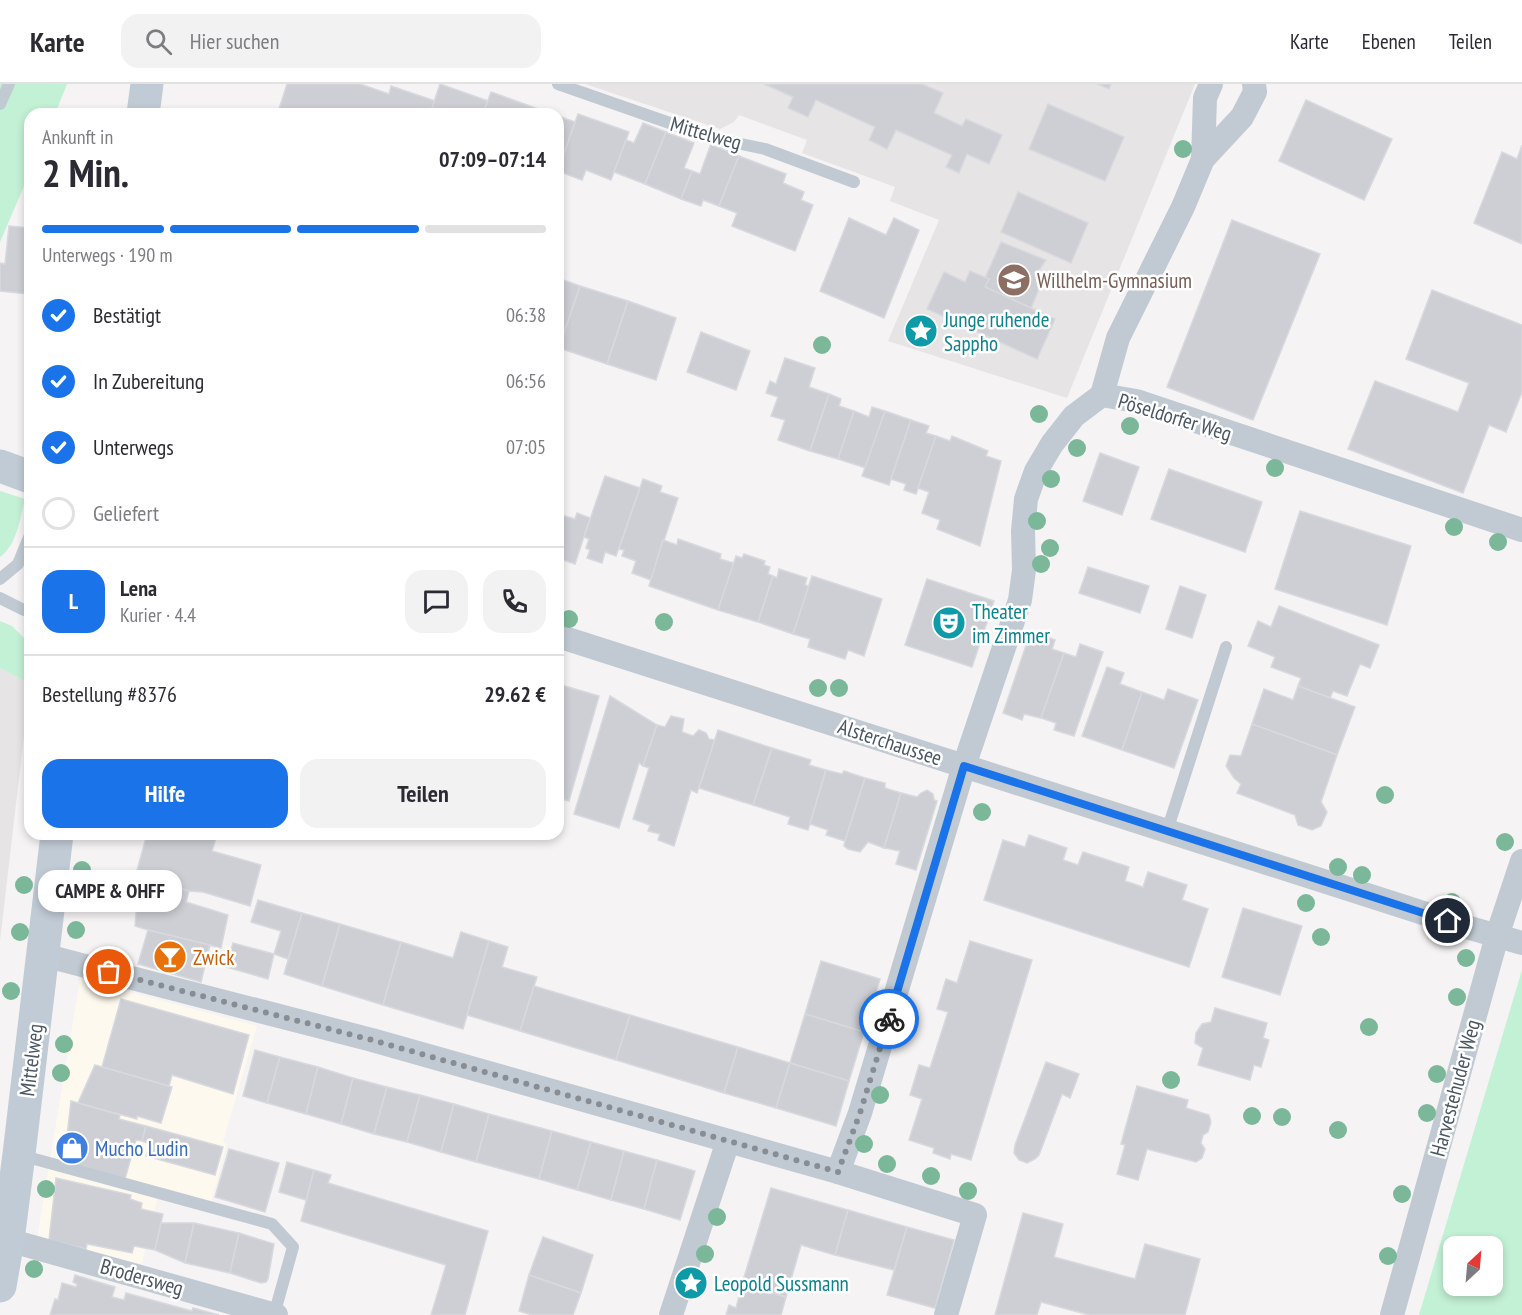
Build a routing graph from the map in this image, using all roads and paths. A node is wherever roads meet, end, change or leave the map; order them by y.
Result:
1 (9, 84) edge
2 (147, 84) edge
3 (558, 84) edge
4 (1211, 84) edge
5 (1254, 84) edge
6 (0, 104) edge
7 (144, 108) edge
8 (1203, 159) junction
9 (854, 182) dead end
10 (1102, 395) junction
11 (0, 466) edge
12 (24, 475) edge
13 (1522, 530) edge
14 (24, 549) edge
15 (0, 579) edge
16 (0, 598) edge
17 (24, 610) edge
18 (564, 638) edge
19 (1226, 647) dead end
20 (964, 766) junction
21 (1167, 831) junction
22 (56, 840) edge
23 (1522, 861) edge
24 (1497, 936) junction
25 (1522, 943) edge
26 (43, 955) junction
27 (728, 1141) junction
28 (20, 1154) junction
29 (838, 1172) junction
30 (8, 1240) junction
31 (0, 1286) edge
32 (275, 1315) edge
33 (671, 1315) edge
34 (946, 1315) edge
35 (1392, 1315) edge

1 - 6 lane
2 - 7 street
3 - 9 lane, Mittelweg
4 - 8 street
5 - 8 street
8 - 10 street
10 - 13 street, Pöseldorfer Weg
10 - 20 street, Pöseldorfer Weg
11 - 12 street
14 - 15 lane
16 - 17 lane
18 - 20 street, Alsterchaussee
19 - 21 lane
20 - 21 street, Alsterchaussee
20 - 29 street, Pöseldorfer Weg
21 - 24 street, Alsterchaussee
22 - 26 street, Mittelweg
23 - 24 street, Harvestehuder Weg
24 - 25 street, Alsterchaussee
24 - 35 street, Harvestehuder Weg
26 - 27 street
26 - 28 street, Mittelweg
27 - 29 street
27 - 33 street
28 - 30 street, Mittelweg
28 - 32 lane
29 - 34 street
30 - 31 street, Mittelweg
30 - 32 street, Brodersweg

